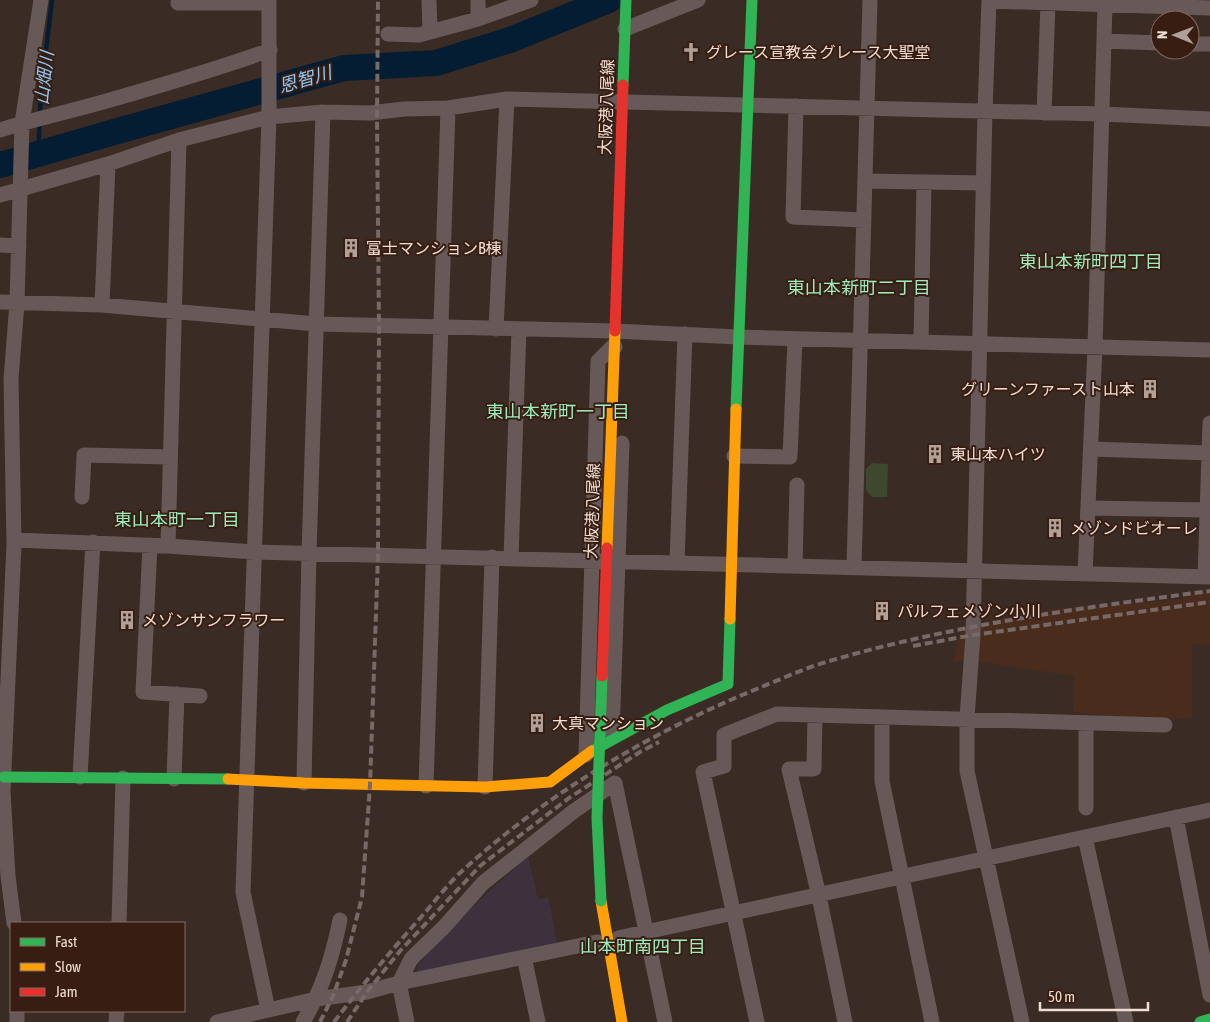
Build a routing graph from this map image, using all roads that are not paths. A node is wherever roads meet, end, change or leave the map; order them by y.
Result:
1 (41, 0) edge
2 (429, 0) edge
3 (478, 0) edge
4 (531, 0) edge
5 (626, 0) edge
6 (698, 0) edge
7 (752, 0) edge
8 (870, 0) edge
9 (989, 1) edge
10 (178, 2) dead end
11 (269, 2) edge
12 (1048, 3) junction
13 (1152, 3) edge
14 (1105, 5) junction
15 (1210, 8) edge
16 (478, 19) junction
17 (624, 29) junction
18 (430, 31) junction
19 (388, 34) dead end
20 (1104, 41) junction
21 (1150, 43) edge
22 (270, 50) junction
23 (507, 99) junction
24 (623, 101) junction
25 (747, 105) junction
26 (796, 106) junction
27 (448, 108) junction
28 (867, 109) junction
29 (985, 111) junction
30 (323, 112) junction
31 (1044, 112) junction
32 (268, 113) junction
33 (1102, 114) junction
34 (1210, 118) edge
35 (30, 122) junction
36 (0, 130) edge
37 (179, 140) junction
38 (108, 164) junction
39 (865, 181) junction
40 (924, 183) junction
41 (983, 183) junction
42 (21, 187) junction
43 (0, 195) edge
44 (864, 220) junction
45 (0, 245) edge
46 (19, 246) junction
47 (0, 302) edge
48 (17, 303) junction
49 (102, 304) junction
50 (175, 312) junction
51 (261, 320) junction
52 (317, 324) junction
53 (442, 328) junction
54 (496, 329) junction
55 (518, 329) junction
56 (685, 334) junction
57 (738, 337) junction
58 (614, 338) junction
59 (795, 339) junction
60 (860, 341) junction
61 (921, 342) junction
62 (979, 344) junction
63 (1095, 347) junction
64 (1210, 350) edge
65 (6, 379) edge
66 (1210, 423) edge
67 (1091, 449) junction
68 (1209, 453) junction
69 (734, 456) junction
70 (170, 457) junction
71 (797, 486) dead end
72 (82, 497) dead end
73 (1088, 508) junction
74 (1207, 510) junction
75 (14, 540) junction
76 (93, 542) junction
77 (150, 545) junction
78 (168, 546) junction
79 (254, 552) junction
80 (309, 553) junction
81 (434, 556) junction
82 (492, 557) junction
83 (511, 558) junction
84 (593, 560) junction
85 (619, 562) junction
86 (677, 563) junction
87 (731, 564) junction
88 (795, 566) junction
89 (854, 567) junction
90 (974, 571) junction
91 (1085, 574) junction
92 (1208, 577) edge
93 (6, 603) edge
94 (178, 694) junction
95 (200, 696) dead end
96 (815, 715) junction
97 (882, 717) junction
98 (967, 718) junction
99 (1086, 723) junction
100 (1165, 725) dead end
101 (612, 741) junction
102 (586, 756) junction
103 (80, 777) junction
104 (123, 778) junction
105 (174, 779) junction
106 (247, 779) junction
107 (304, 783) junction
108 (426, 786) junction
109 (2, 787) edge
110 (485, 787) junction
111 (1086, 808) dead end
112 (1210, 810) edge
113 (1176, 817) junction
114 (1085, 837) junction
115 (987, 858) junction
116 (902, 876) junction
117 (819, 896) junction
118 (734, 913) junction
119 (340, 920) dead end
120 (14, 922) edge
121 (119, 922) edge
122 (647, 932) junction
123 (618, 938) dead end
124 (597, 942) dead end
125 (524, 957) junction
126 (399, 983) junction
127 (1210, 995) edge
128 (316, 999) junction
129 (268, 1010) junction
130 (1210, 1019) edge
131 (217, 1022) edge
132 (304, 1022) edge
133 (406, 1022) edge
134 (538, 1022) edge
135 (622, 1022) edge
136 (665, 1022) edge
137 (757, 1022) edge
138 (845, 1022) edge
139 (932, 1022) edge
140 (1022, 1022) edge
141 (1126, 1022) edge
142 (1200, 1022) edge

1 - 35 street
2 - 18 street
3 - 16 street
4 - 16 street
5 - 17 street, 大阪港八尾線
6 - 17 street
7 - 25 street
8 - 28 street
9 - 12 street
9 - 29 street
10 - 11 street
11 - 22 street
12 - 14 street
12 - 31 street
13 - 14 street
13 - 15 street
14 - 20 street
16 - 18 street
17 - 24 street, 大阪港八尾線
18 - 19 street
20 - 21 street
20 - 33 street
22 - 32 street
22 - 35 street
23 - 24 street
23 - 27 street
23 - 54 street
24 - 25 street
24 - 58 street, 大阪港八尾線
25 - 26 street
25 - 57 street
26 - 28 street
26 - 44 street
27 - 30 street
27 - 53 street
28 - 29 street
28 - 39 street
29 - 31 street
29 - 41 street
30 - 32 street
30 - 52 street
31 - 33 street
32 - 37 street
32 - 51 street
33 - 34 street
33 - 63 street
35 - 36 street
35 - 42 street
37 - 38 street
37 - 50 street
38 - 42 street
38 - 49 street
39 - 40 street
39 - 44 street
40 - 41 street
40 - 61 street
41 - 62 street
42 - 43 street
42 - 46 street
44 - 60 street
45 - 46 street
46 - 48 street
47 - 48 street
48 - 49 street
48 - 65 street
49 - 50 street
50 - 51 street
50 - 70 street
51 - 52 street
51 - 79 street
52 - 53 street
52 - 80 street
53 - 54 street
53 - 81 street
54 - 55 street
55 - 58 street
55 - 83 street
56 - 57 street
56 - 58 street
56 - 86 street
57 - 59 street
57 - 69 street
58 - 84 street
58 - 85 street
58 - 135 street, 大阪港八尾線, bridge
59 - 60 street
59 - 69 street
60 - 61 street
60 - 89 street
61 - 62 street
62 - 63 street
62 - 90 street
63 - 64 street
63 - 67 street
65 - 75 street
66 - 68 street
67 - 68 street
67 - 73 street
68 - 74 street
69 - 87 street
70 - 72 street
70 - 78 street
71 - 88 street
73 - 74 street
73 - 91 street
74 - 92 street
75 - 76 street
75 - 93 street
76 - 77 street
76 - 103 street
77 - 78 street
77 - 94 street
78 - 79 street
79 - 80 street
79 - 106 street
80 - 81 street
80 - 107 street
81 - 82 street
81 - 108 street
82 - 83 street
82 - 110 street
83 - 84 street
84 - 85 street
84 - 102 street
85 - 86 street
85 - 101 street
86 - 87 street
87 - 88 street
87 - 101 street
88 - 89 street
89 - 90 street
90 - 91 street
90 - 98 street
91 - 92 street
93 - 109 street
94 - 95 street
94 - 105 street
96 - 97 street
96 - 117 street
96 - 118 street
97 - 98 street
97 - 116 street
98 - 99 street
98 - 115 street
99 - 100 street
99 - 111 street
101 - 102 street
102 - 110 street
103 - 104 street
103 - 109 street
104 - 105 street
104 - 121 street
105 - 106 street
106 - 107 street
106 - 129 street
107 - 108 street
108 - 110 street
109 - 120 street
112 - 113 street
113 - 114 street
113 - 127 street
114 - 115 street
114 - 141 street
115 - 116 street
115 - 140 street
116 - 117 street
116 - 139 street
117 - 118 street
117 - 138 street
118 - 122 street
118 - 137 street
119 - 128 street
122 - 123 street
122 - 126 street
122 - 136 street
124 - 125 street
125 - 126 street
125 - 134 street
126 - 128 street
126 - 133 street
128 - 129 street
128 - 132 street
129 - 131 street
130 - 142 street

